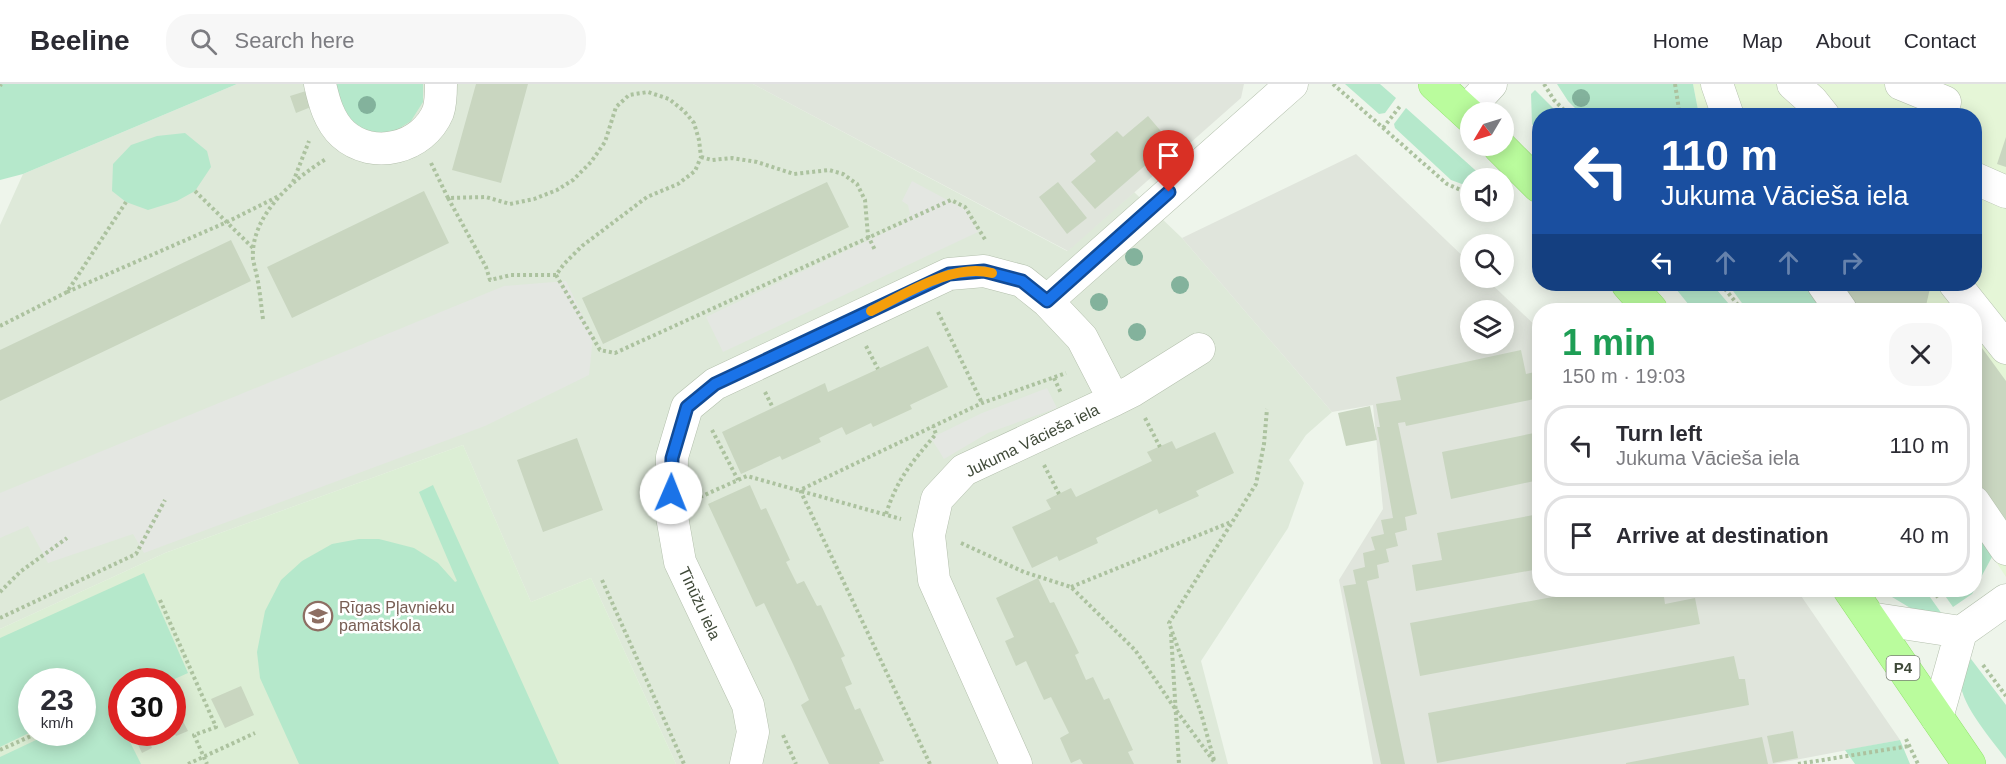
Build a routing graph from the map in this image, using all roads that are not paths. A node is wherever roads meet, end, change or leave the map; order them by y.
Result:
1 (320, 84) edge
2 (441, 84) edge
3 (1292, 84) edge
4 (1435, 84) edge
5 (1491, 84) edge
6 (1717, 84) edge
7 (1793, 84) edge
8 (1901, 84) edge
9 (1947, 101) edge
10 (1477, 102) edge
11 (1460, 107) edge
12 (1725, 108) edge
13 (1818, 108) edge
14 (1509, 156) edge
15 (1532, 179) edge
16 (1982, 182) edge
17 (2006, 192) edge
18 (1634, 291) edge
19 (1961, 291) edge
20 (1047, 301) junction
21 (1645, 303) edge
22 (1970, 303) edge
23 (1982, 318) edge
24 (2006, 348) edge
25 (1199, 349) dead end
26 (1114, 400) junction
27 (1982, 514) edge
28 (2006, 549) edge
29 (1855, 597) edge
30 (2006, 600) edge
31 (1869, 618) junction
32 (1961, 632) junction
33 (1937, 718) junction
34 (746, 764) edge
35 (1016, 764) edge
36 (1969, 764) edge

1 - 2 street
3 - 20 street
4 - 11 main road
5 - 10 street
6 - 12 street
7 - 13 street
8 - 9 street
14 - 15 main road
16 - 17 street
18 - 21 main road
19 - 22 street
20 - 26 street, Jukuma Vācieša iela
20 - 34 street, Tīnūžu iela
23 - 24 street
25 - 26 street
26 - 35 street, Jukuma Vācieša iela
27 - 28 street
29 - 31 main road, P4
30 - 32 street
31 - 32 street
31 - 33 main road, P4
32 - 33 street
33 - 36 main road, P4

